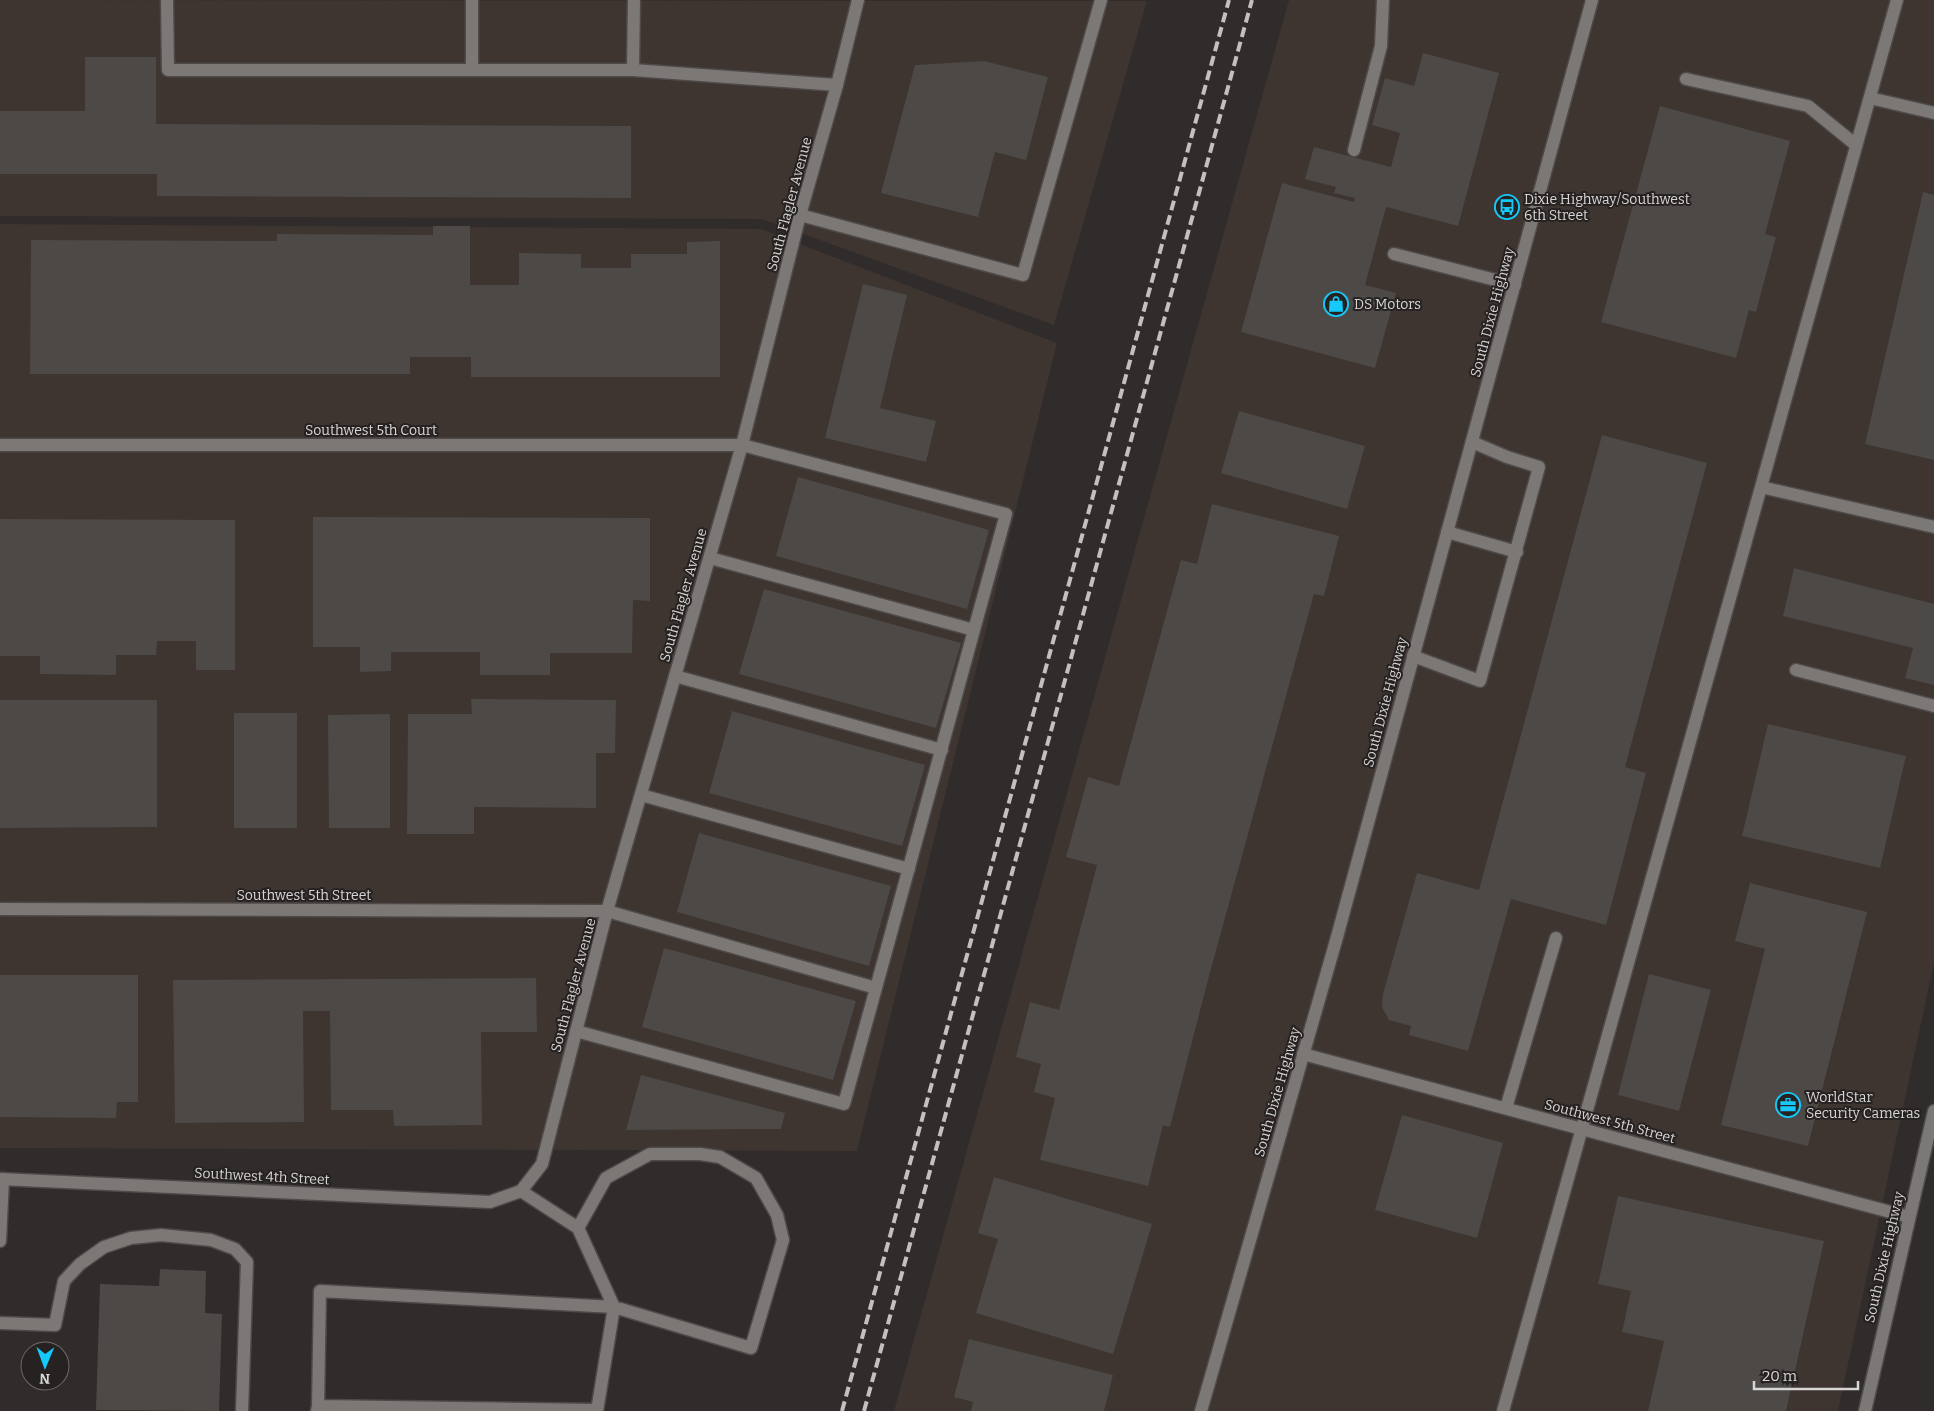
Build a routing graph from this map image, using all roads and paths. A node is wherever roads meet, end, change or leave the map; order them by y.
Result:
1 (167, 0) edge
2 (472, 0) edge
3 (634, 0) edge
4 (858, 0) edge
5 (1100, 0) edge
6 (1383, 0) edge
7 (1592, 0) edge
8 (1897, 0) edge
9 (472, 70) junction
10 (633, 70) junction
11 (1686, 79) dead end
12 (837, 85) junction
13 (1870, 98) junction
14 (1934, 113) edge
15 (1856, 145) junction
16 (1354, 150) dead end
17 (800, 215) junction
18 (1394, 254) dead end
19 (1515, 284) junction
20 (1472, 442) junction
21 (0, 445) edge
22 (742, 445) junction
23 (1761, 487) junction
24 (1934, 527) edge
25 (1447, 532) junction
26 (1517, 552) junction
27 (710, 558) junction
28 (974, 630) junction
29 (1413, 656) junction
30 (1796, 670) dead end
31 (675, 676) junction
32 (1934, 706) edge
33 (942, 750) junction
34 (641, 795) junction
35 (909, 869) junction
36 (0, 909) edge
37 (607, 911) junction
38 (1556, 938) dead end
39 (876, 988) junction
40 (576, 1031) junction
41 (1303, 1054) junction
42 (1506, 1108) junction
43 (1934, 1111) edge
44 (1581, 1128) junction
45 (1, 1179) edge
46 (522, 1191) junction
47 (1909, 1217) junction
48 (578, 1228) junction
49 (0, 1241) edge
50 (614, 1307) junction
51 (0, 1323) edge
52 (318, 1408) edge
53 (597, 1410) edge
54 (242, 1411) edge
55 (1201, 1411) edge
56 (1503, 1411) edge
57 (1865, 1411) edge

1 - 9 street
2 - 9 street
3 - 10 street
4 - 12 street, South Flagler Avenue
5 - 17 street
6 - 16 street
7 - 19 street, South Dixie Highway
8 - 13 street
9 - 10 street
10 - 12 street
11 - 15 street
12 - 17 street, South Flagler Avenue
13 - 14 street
13 - 15 street
15 - 23 street
17 - 22 street, South Flagler Avenue
18 - 19 street
19 - 20 street, South Dixie Highway
20 - 25 street, South Dixie Highway
20 - 26 street
21 - 22 street, Southwest 5th Court
22 - 27 street, South Flagler Avenue
22 - 28 street, Southwest 5th Court
23 - 24 street
23 - 44 street
25 - 26 street
25 - 29 street, South Dixie Highway
26 - 29 street
27 - 28 street
27 - 31 street, South Flagler Avenue
28 - 33 street
29 - 41 street, South Dixie Highway
30 - 32 street
31 - 33 street
31 - 34 street, South Flagler Avenue
33 - 35 street
34 - 35 street
34 - 37 street, South Flagler Avenue
35 - 39 street
36 - 37 street, Southwest 5th Street
37 - 39 street, Southwest 5th Street
37 - 40 street, South Flagler Avenue
38 - 42 street
39 - 40 street
40 - 46 street, South Flagler Avenue
41 - 42 street, Southwest 5th Street
41 - 55 street, South Dixie Highway
42 - 44 street, Southwest 5th Street
43 - 47 street, South Dixie Highway
44 - 47 street, Southwest 5th Street
44 - 56 street
45 - 46 street, Southwest 4th Street
45 - 49 street
46 - 48 street
47 - 57 street, South Dixie Highway
48 - 50 street
48 - 50 street
50 - 52 street
50 - 53 street
51 - 54 street
52 - 53 street

